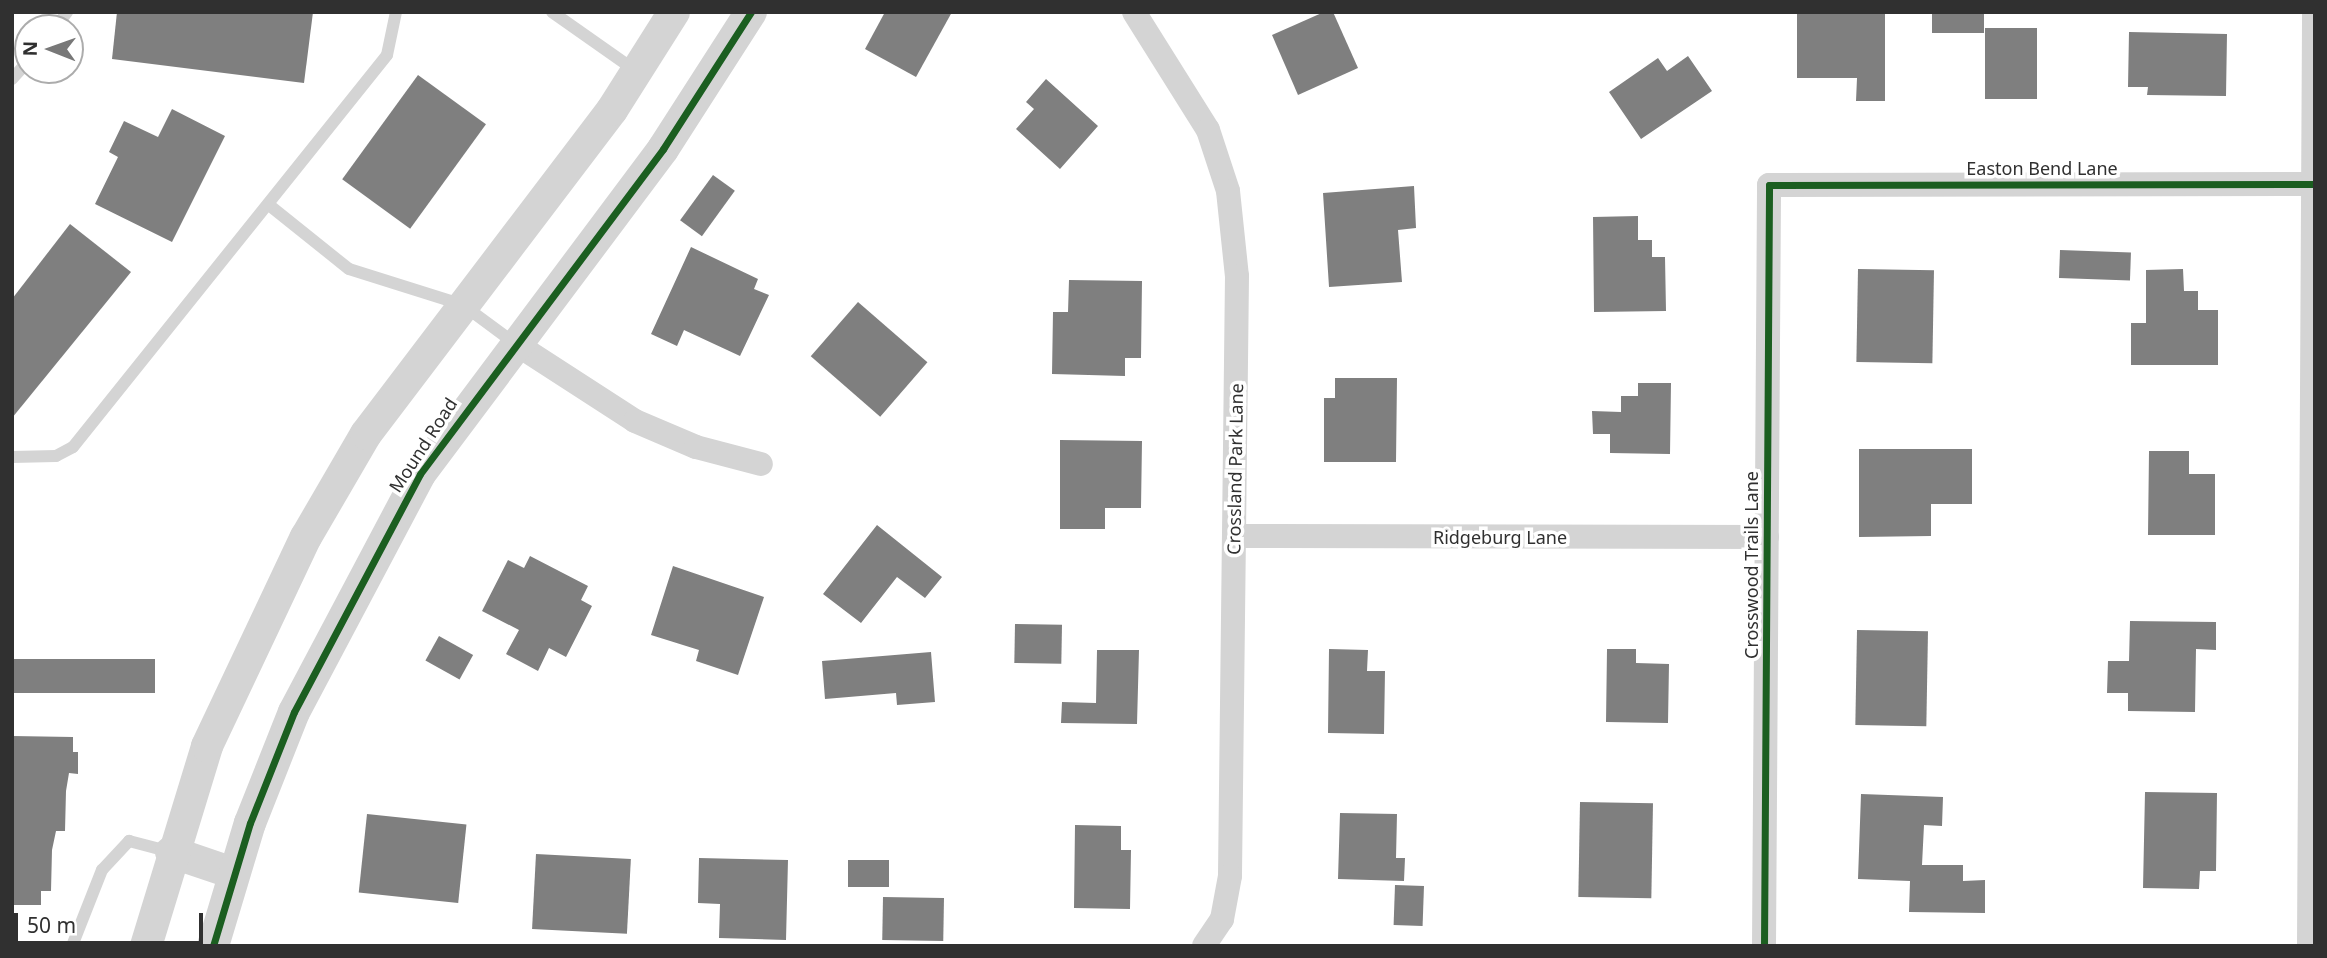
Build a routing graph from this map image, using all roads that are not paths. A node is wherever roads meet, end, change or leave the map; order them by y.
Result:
1 (396, 12) edge
2 (552, 12) edge
3 (674, 12) edge
4 (751, 12) edge
5 (1134, 12) edge
6 (2314, 12) edge
7 (636, 72) junction
8 (2314, 184) edge
9 (1769, 185) joint
10 (269, 205) junction
11 (463, 305) junction
12 (513, 342) junction
13 (12, 457) edge
14 (761, 464) dead end
15 (1234, 536) junction
16 (1767, 537) junction
17 (171, 852) junction
18 (233, 873) junction
19 (72, 946) edge
20 (146, 946) edge
21 (213, 946) edge
22 (1204, 946) edge
23 (1764, 946) edge
24 (2309, 946) edge

1 - 10 lane
2 - 7 lane
3 - 7 street
4 - 12 street, Mound Road
5 - 15 street, Crossland Park Lane
6 - 8 street
7 - 11 street
8 - 9 street, Easton Bend Lane
8 - 24 street
9 - 16 street, Crosswood Trails Lane
10 - 11 lane
10 - 13 lane
11 - 12 lane
11 - 17 street
12 - 14 street
12 - 18 street, Mound Road
15 - 16 street, Ridgeburg Lane
15 - 22 street, Crossland Park Lane
16 - 23 street, Crosswood Trails Lane
17 - 18 street
17 - 19 lane
17 - 20 street
18 - 21 street, Mound Road

